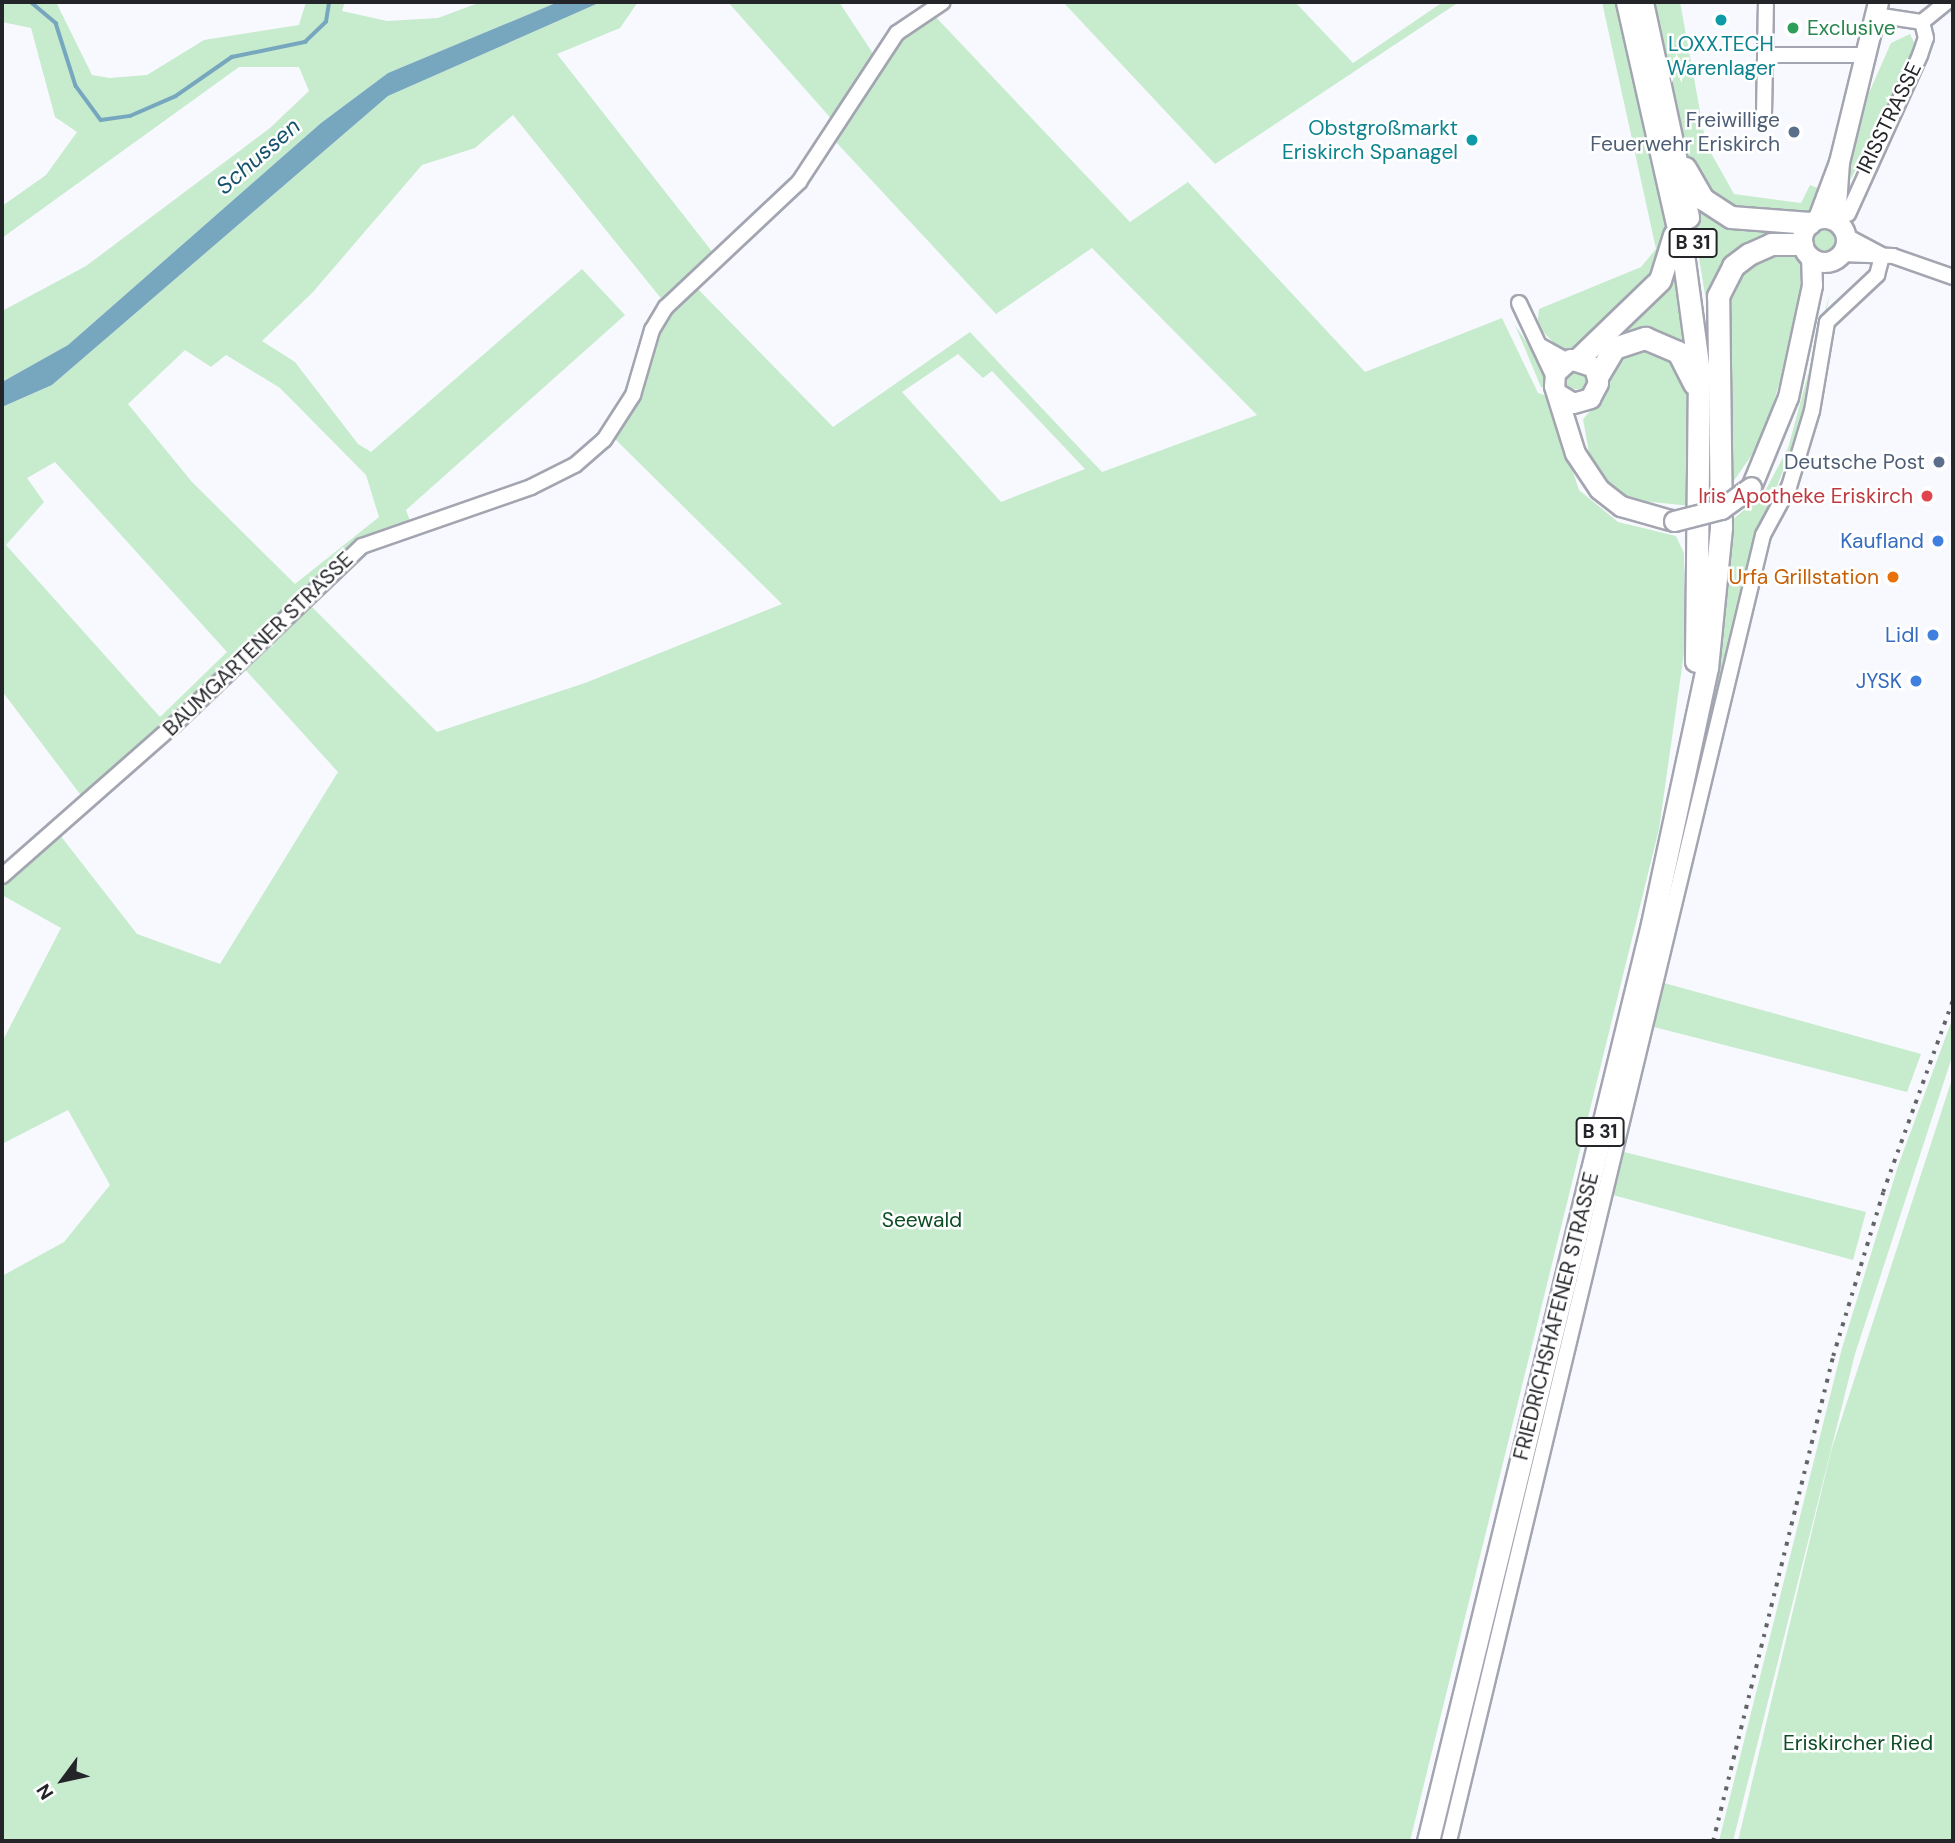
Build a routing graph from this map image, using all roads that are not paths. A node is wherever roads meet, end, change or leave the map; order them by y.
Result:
1 (943, 2) edge
2 (1627, 2) edge
3 (1642, 2) edge
4 (1766, 2) edge
5 (1947, 2) edge
6 (1877, 8) edge
7 (1922, 22) junction
8 (1766, 55) junction
9 (1866, 55) junction
10 (1764, 115) dead end
11 (1671, 122) junction
12 (1668, 191) junction
13 (1828, 219) junction
14 (1825, 251) junction
15 (1882, 256) junction
16 (1953, 277) edge
17 (1519, 303) dead end
18 (1539, 345) junction
19 (1573, 359) junction
20 (1714, 364) junction
21 (1598, 374) junction
22 (1556, 386) junction
23 (1586, 401) junction
24 (1700, 438) junction
25 (1580, 462) junction
26 (1690, 750) junction
27 (2, 876) edge
28 (1428, 1841) edge
29 (1449, 1841) edge

1 - 27 street, BAUMGARTENER STRASSE
2 - 12 main road, B 31
3 - 11 main road, B 31
4 - 8 street
5 - 7 street
6 - 7 street
6 - 9 street
7 - 13 street, IRISSTRASSE
8 - 9 street
8 - 10 street
9 - 13 street
11 - 13 main road
11 - 20 main road, B 31
12 - 19 main road
12 - 24 main road, B 31
13 - 14 street
13 - 14 street
14 - 15 street
14 - 20 main road
14 - 25 street, bridge
15 - 16 street
15 - 29 street
17 - 18 street
18 - 19 street
18 - 22 street
19 - 21 street
19 - 22 street
20 - 26 main road, B 31
21 - 23 street
21 - 24 main road
22 - 23 street
22 - 25 street
23 - 25 street
24 - 26 main road, B 31
26 - 28 main road, FRIEDRICHSHAFENER STRASSE / B 31

